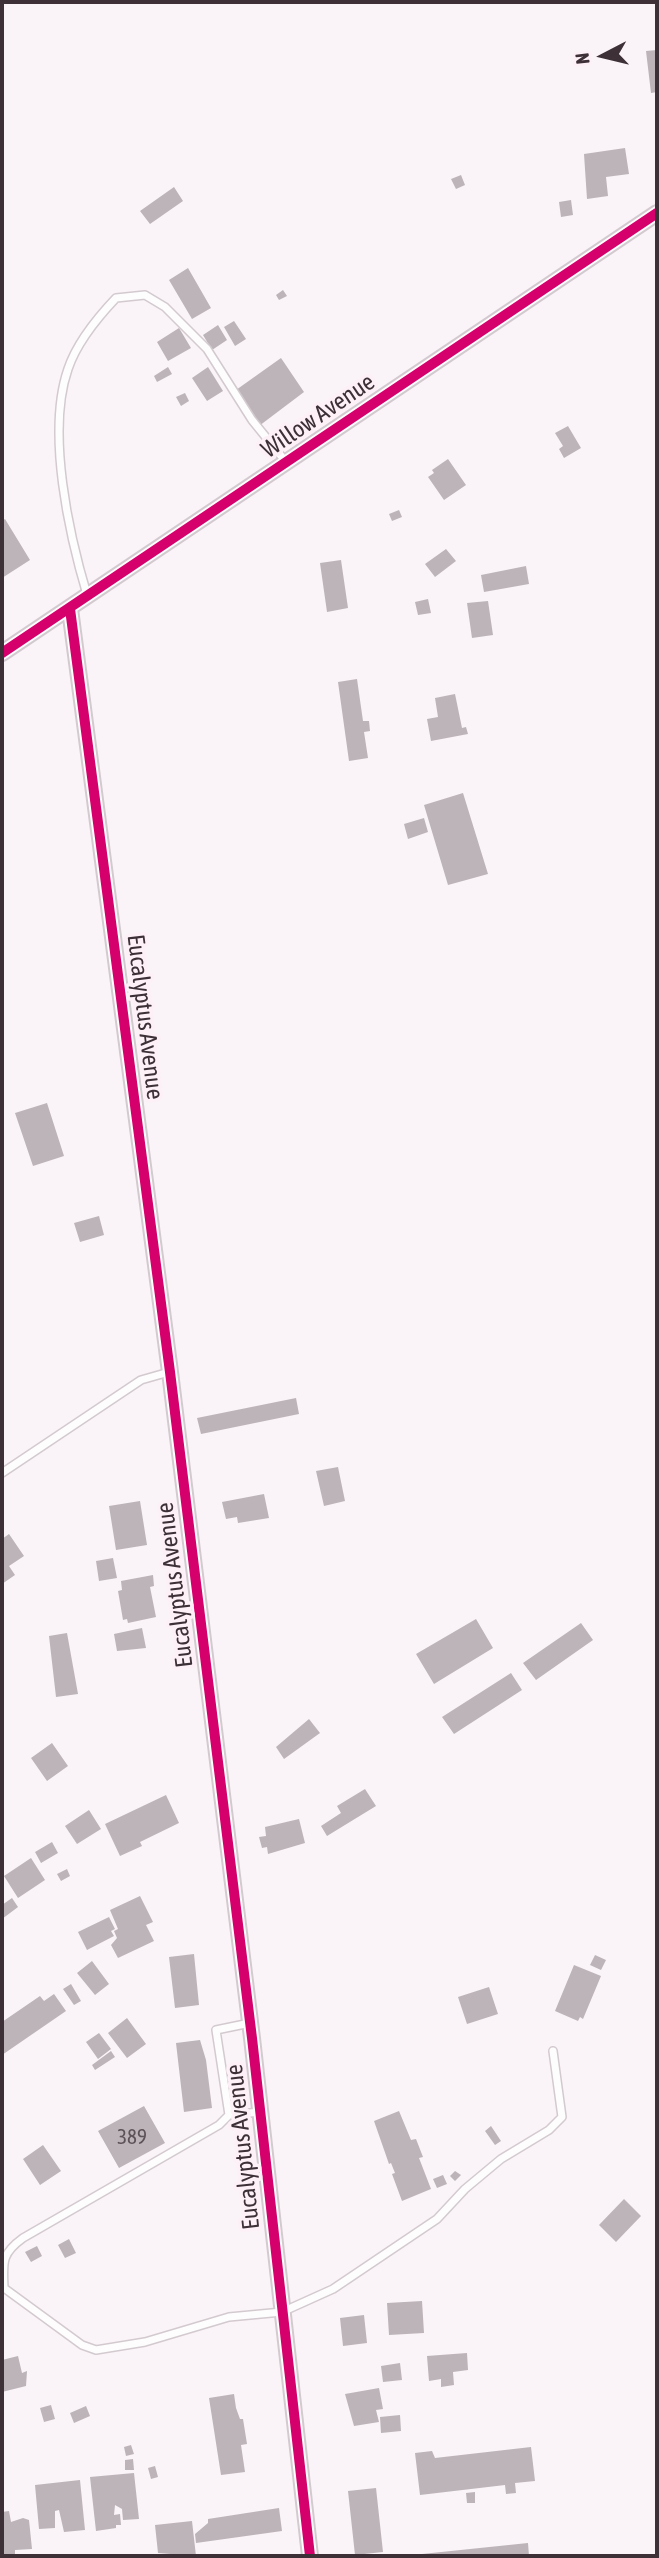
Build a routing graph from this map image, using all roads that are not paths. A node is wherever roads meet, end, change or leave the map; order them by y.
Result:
1 (657, 213) edge
2 (287, 463) junction
3 (88, 598) junction
4 (70, 610) junction
5 (3, 648) edge
6 (170, 1372) junction
7 (2, 1473) edge
8 (250, 2023) junction
9 (553, 2051) dead end
10 (260, 2112) junction
11 (229, 2115) junction
12 (282, 2312) junction
13 (310, 2556) edge

1 - 2 street, Willow Avenue
2 - 3 street, Willow Avenue
2 - 3 lane
3 - 4 street, Willow Avenue
4 - 5 street, Willow Avenue
4 - 6 street, Eucalyptus Avenue
6 - 7 lane
6 - 8 street, Eucalyptus Avenue
8 - 10 street, Eucalyptus Avenue
8 - 11 lane
9 - 12 lane
10 - 11 lane
10 - 12 street, Eucalyptus Avenue
11 - 12 lane
12 - 13 street, Eucalyptus Avenue

